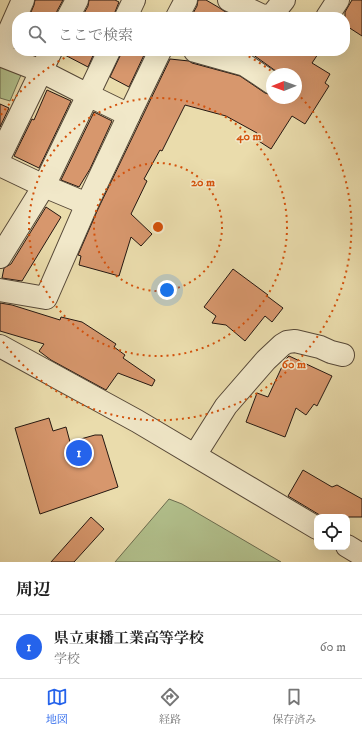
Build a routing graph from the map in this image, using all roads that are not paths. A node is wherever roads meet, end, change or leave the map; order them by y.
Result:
1 (23, 0) edge
2 (77, 0) edge
3 (134, 0) edge
4 (186, 0) edge
5 (229, 0) edge
6 (284, 0) edge
7 (338, 0) edge
8 (18, 12) edge
9 (71, 12) edge
10 (128, 12) edge
11 (180, 12) edge
12 (254, 12) edge
13 (275, 12) edge
14 (330, 12) edge
15 (12, 25) edge
16 (0, 52) edge
17 (0, 55) edge
18 (48, 56) edge
19 (107, 56) edge
20 (158, 56) edge
21 (213, 56) edge
22 (41, 71) junction
23 (266, 79) edge
24 (88, 95) junction
25 (129, 116) junction
26 (0, 156) edge
27 (0, 165) edge
28 (44, 186) junction
29 (87, 204) junction
30 (0, 257) edge
31 (0, 290) edge
32 (0, 346) edge
33 (343, 355) dead end
34 (195, 455) junction
35 (314, 526) edge
36 (350, 548) edge
37 (362, 555) edge

1 - 8 street
2 - 9 street
3 - 10 street
4 - 11 street
5 - 12 street
6 - 13 street
7 - 14 street
15 - 16 street
17 - 22 street
18 - 22 street
19 - 24 street
20 - 25 street
21 - 23 street
22 - 24 street
22 - 26 street
24 - 25 street
24 - 28 street
25 - 29 street
27 - 28 street
28 - 29 street
28 - 30 street
29 - 31 street
32 - 34 street
33 - 34 street
34 - 35 street
36 - 37 street

